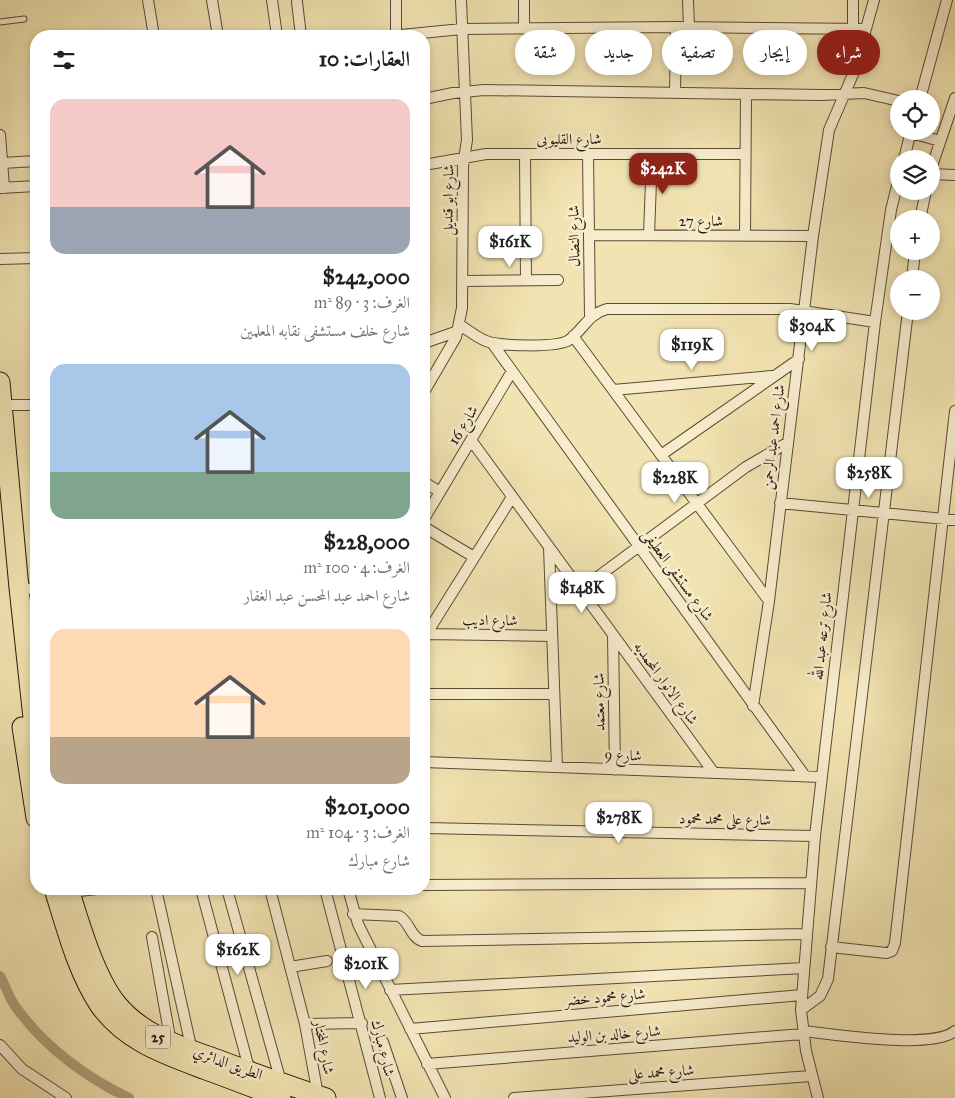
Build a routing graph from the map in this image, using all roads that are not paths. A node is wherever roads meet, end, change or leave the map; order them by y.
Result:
1 (148, 0) edge
2 (212, 0) edge
3 (272, 0) edge
4 (396, 0) edge
5 (461, 0) edge
6 (524, 0) edge
7 (688, 0) edge
8 (853, 0) edge
9 (874, 0) edge
10 (947, 0) edge
11 (297, 2) dead end
12 (24, 19) dead end
13 (0, 22) edge
14 (676, 27) junction
15 (689, 27) junction
16 (462, 29) junction
17 (524, 29) junction
18 (853, 29) junction
19 (866, 29) junction
20 (153, 30) edge
21 (217, 30) edge
22 (276, 30) edge
23 (299, 30) edge
24 (394, 30) edge
25 (430, 32) edge
26 (922, 90) edge
27 (464, 92) junction
28 (675, 93) junction
29 (746, 94) junction
30 (844, 94) junction
31 (430, 98) edge
32 (890, 98) edge
33 (955, 100) edge
34 (0, 135) edge
35 (937, 140) edge
36 (940, 141) junction
37 (937, 150) edge
38 (525, 154) junction
39 (588, 154) junction
40 (652, 154) junction
41 (745, 154) junction
42 (464, 157) junction
43 (30, 161) edge
44 (2, 163) junction
45 (430, 164) edge
46 (940, 174) edge
47 (955, 175) edge
48 (30, 186) edge
49 (2, 188) edge
50 (894, 200) edge
51 (589, 235) junction
52 (649, 235) junction
53 (745, 236) junction
54 (813, 236) junction
55 (30, 258) edge
56 (0, 259) edge
57 (526, 280) junction
58 (558, 280) dead end
59 (462, 281) junction
60 (805, 311) junction
61 (590, 317) junction
62 (907, 320) edge
63 (875, 322) junction
64 (459, 328) junction
65 (573, 336) junction
66 (430, 340) edge
67 (492, 343) junction
68 (799, 359) junction
69 (512, 371) junction
70 (773, 376) junction
71 (430, 381) edge
72 (0, 382) edge
73 (613, 390) junction
74 (3, 405) junction
75 (30, 405) edge
76 (955, 411) edge
77 (471, 440) junction
78 (787, 443) junction
79 (661, 455) junction
80 (0, 474) edge
81 (430, 486) edge
82 (440, 492) junction
83 (512, 497) junction
84 (697, 503) junction
85 (780, 503) junction
86 (430, 509) edge
87 (851, 510) junction
88 (883, 513) junction
89 (941, 519) junction
90 (955, 520) edge
91 (430, 531) edge
92 (638, 546) junction
93 (548, 547) junction
94 (474, 557) junction
95 (27, 589) edge
96 (580, 590) junction
97 (769, 601) junction
98 (430, 628) edge
99 (30, 632) edge
100 (613, 635) junction
101 (430, 636) edge
102 (552, 636) junction
103 (430, 694) edge
104 (554, 694) junction
105 (753, 706) junction
106 (430, 762) edge
107 (556, 767) junction
108 (615, 770) junction
109 (714, 773) junction
110 (804, 776) junction
111 (821, 776) junction
112 (30, 784) edge
113 (430, 828) edge
114 (815, 836) junction
115 (811, 883) junction
116 (430, 885) edge
117 (66, 895) edge
118 (67, 895) edge
119 (157, 895) edge
120 (204, 895) edge
121 (229, 895) edge
122 (272, 895) edge
123 (327, 895) edge
124 (349, 895) edge
125 (353, 914) junction
126 (807, 934) junction
127 (152, 937) dead end
128 (831, 947) junction
129 (327, 962) dead end
130 (290, 968) junction
131 (804, 968) junction
132 (390, 990) junction
133 (802, 995) junction
134 (801, 1010) junction
135 (362, 1023) junction
136 (305, 1024) junction
137 (410, 1029) junction
138 (955, 1031) edge
139 (803, 1033) junction
140 (383, 1042) dead end
141 (171, 1043) junction
142 (0, 1045) edge
143 (192, 1051) junction
144 (427, 1064) junction
145 (250, 1072) junction
146 (811, 1076) junction
147 (281, 1090) edge
148 (322, 1097) edge
149 (66, 1098) edge
150 (380, 1098) edge
151 (402, 1098) edge
152 (445, 1098) edge
153 (514, 1098) edge
154 (818, 1098) edge

1 - 20 street
2 - 21 street
3 - 22 street
4 - 24 street
5 - 16 street, شارع ابو قنديل
6 - 17 street
7 - 15 street
8 - 18 street
9 - 19 street, شارع احمد عبد الرحمن
10 - 26 street
11 - 23 street
12 - 13 lane
14 - 15 street
14 - 17 street
14 - 28 street
15 - 18 street
16 - 17 street
16 - 25 street
16 - 27 street, شارع ابو قنديل
18 - 19 street
19 - 30 street, شارع احمد عبد الرحمن
27 - 28 street
27 - 31 street
27 - 42 street, شارع ابو قنديل
28 - 29 street
29 - 30 street
29 - 41 street
30 - 32 street
30 - 54 street, شارع احمد عبد الرحمن
33 - 36 street
34 - 44 street
35 - 36 street
36 - 37 street
38 - 39 street, شارع القليوبى
38 - 42 street, شارع القليوبى
38 - 57 street
39 - 40 street, شارع القليوبى
39 - 51 street, شارع النضال
40 - 41 street, شارع القليوبى
40 - 52 street
41 - 53 street
42 - 45 street, شارع القليوبى
42 - 59 street, شارع ابو قنديل
43 - 44 street
44 - 49 street
46 - 47 street
48 - 49 street
50 - 63 street, شارع ترعه عبد الله
51 - 52 street, شارع 27
51 - 61 street, شارع النضال
52 - 53 street, شارع 27
53 - 54 street, شارع 27
54 - 60 street, شارع احمد عبد الرحمن
55 - 56 street
57 - 58 street
57 - 59 street
59 - 64 street, شارع ابو قنديل
60 - 61 street
60 - 63 street
60 - 68 street, شارع احمد عبد الرحمن
61 - 65 street
62 - 88 street
63 - 87 street, شارع ترعه عبد الله
64 - 66 street
64 - 67 street
64 - 71 street, شارع ابو قنديل
65 - 67 street
65 - 73 street
67 - 69 street, شارع مستشفى العطيفى
68 - 70 street
68 - 78 street, شارع احمد عبد الرحمن
69 - 77 street, شارع 16
69 - 92 street, شارع مستشفى العطيفى
70 - 73 street
70 - 79 street
72 - 74 highway
73 - 79 street
74 - 75 street
74 - 95 highway
76 - 89 street
77 - 82 street, شارع 16
77 - 83 street, شارع الانوار المحمديه
78 - 84 street
78 - 85 street, شارع احمد عبد الرحمن
79 - 84 street
80 - 112 highway
81 - 82 street
82 - 86 street, شارع 16
83 - 93 street, شارع الانوار المحمديه
83 - 94 street
84 - 92 street
84 - 97 street
85 - 87 street
85 - 97 street, شارع احمد عبد الرحمن
87 - 88 street
87 - 111 street, شارع ترعه عبد الله
88 - 89 street
88 - 128 street
89 - 90 street
89 - 128 street
91 - 94 street
92 - 96 street
92 - 105 street, شارع مستشفى العطيفى
93 - 96 street, شارع الانوار المحمديه
93 - 102 street
94 - 98 street
95 - 99 highway
96 - 100 street, شارع الانوار المحمديه
97 - 105 street, شارع احمد عبد الرحمن
100 - 108 street, شارع معتمد
100 - 109 street, شارع الانوار المحمديه
101 - 102 street, شارع اديب
102 - 104 street
103 - 104 street
104 - 107 street
105 - 110 street, شارع مستشفى العطيفى
106 - 107 street, شارع 9
107 - 108 street, شارع 9
108 - 109 street, شارع 9
109 - 110 street, شارع 9
110 - 111 street, شارع 9
111 - 114 street, شارع ترعه عبد الله
113 - 114 street, شارع على محمد محمود
114 - 115 street, شارع ترعه عبد الله
115 - 116 street
115 - 126 street, شارع ترعه عبد الله
117 - 147 highway, الطريق الدائري / 25
118 - 141 highway, الطريق الدائري / 25
119 - 143 street
120 - 145 street
121 - 147 street
122 - 130 street, شارع المختار
123 - 135 street, شارع مبارك
124 - 125 street
125 - 126 street
125 - 132 street
126 - 131 street, شارع ترعه عبد الله
127 - 141 street
128 - 134 street
129 - 130 street
130 - 136 street, شارع المختار
131 - 132 street
131 - 133 street, شارع ترعه عبد الله
132 - 137 street
133 - 134 street, شارع ترعه عبد الله
133 - 137 street, شارع محمود خضر
134 - 139 street, شارع ترعه عبد الله
135 - 136 street
135 - 150 street, شارع مبارك
136 - 148 street, شارع المختار
137 - 144 street
138 - 139 street, شارع خالد بن الوليد
139 - 144 street, شارع خالد بن الوليد
139 - 146 street, شارع ترعه عبد الله
140 - 151 street
141 - 143 highway, الطريق الدائري / 25
142 - 149 street
143 - 145 highway, الطريق الدائري / 25
144 - 152 street
145 - 147 highway, الطريق الدائري / 25
146 - 153 street, شارع محمد على
146 - 154 street, شارع ترعه عبد الله
147 - 148 highway, الطريق الدائري / 25

